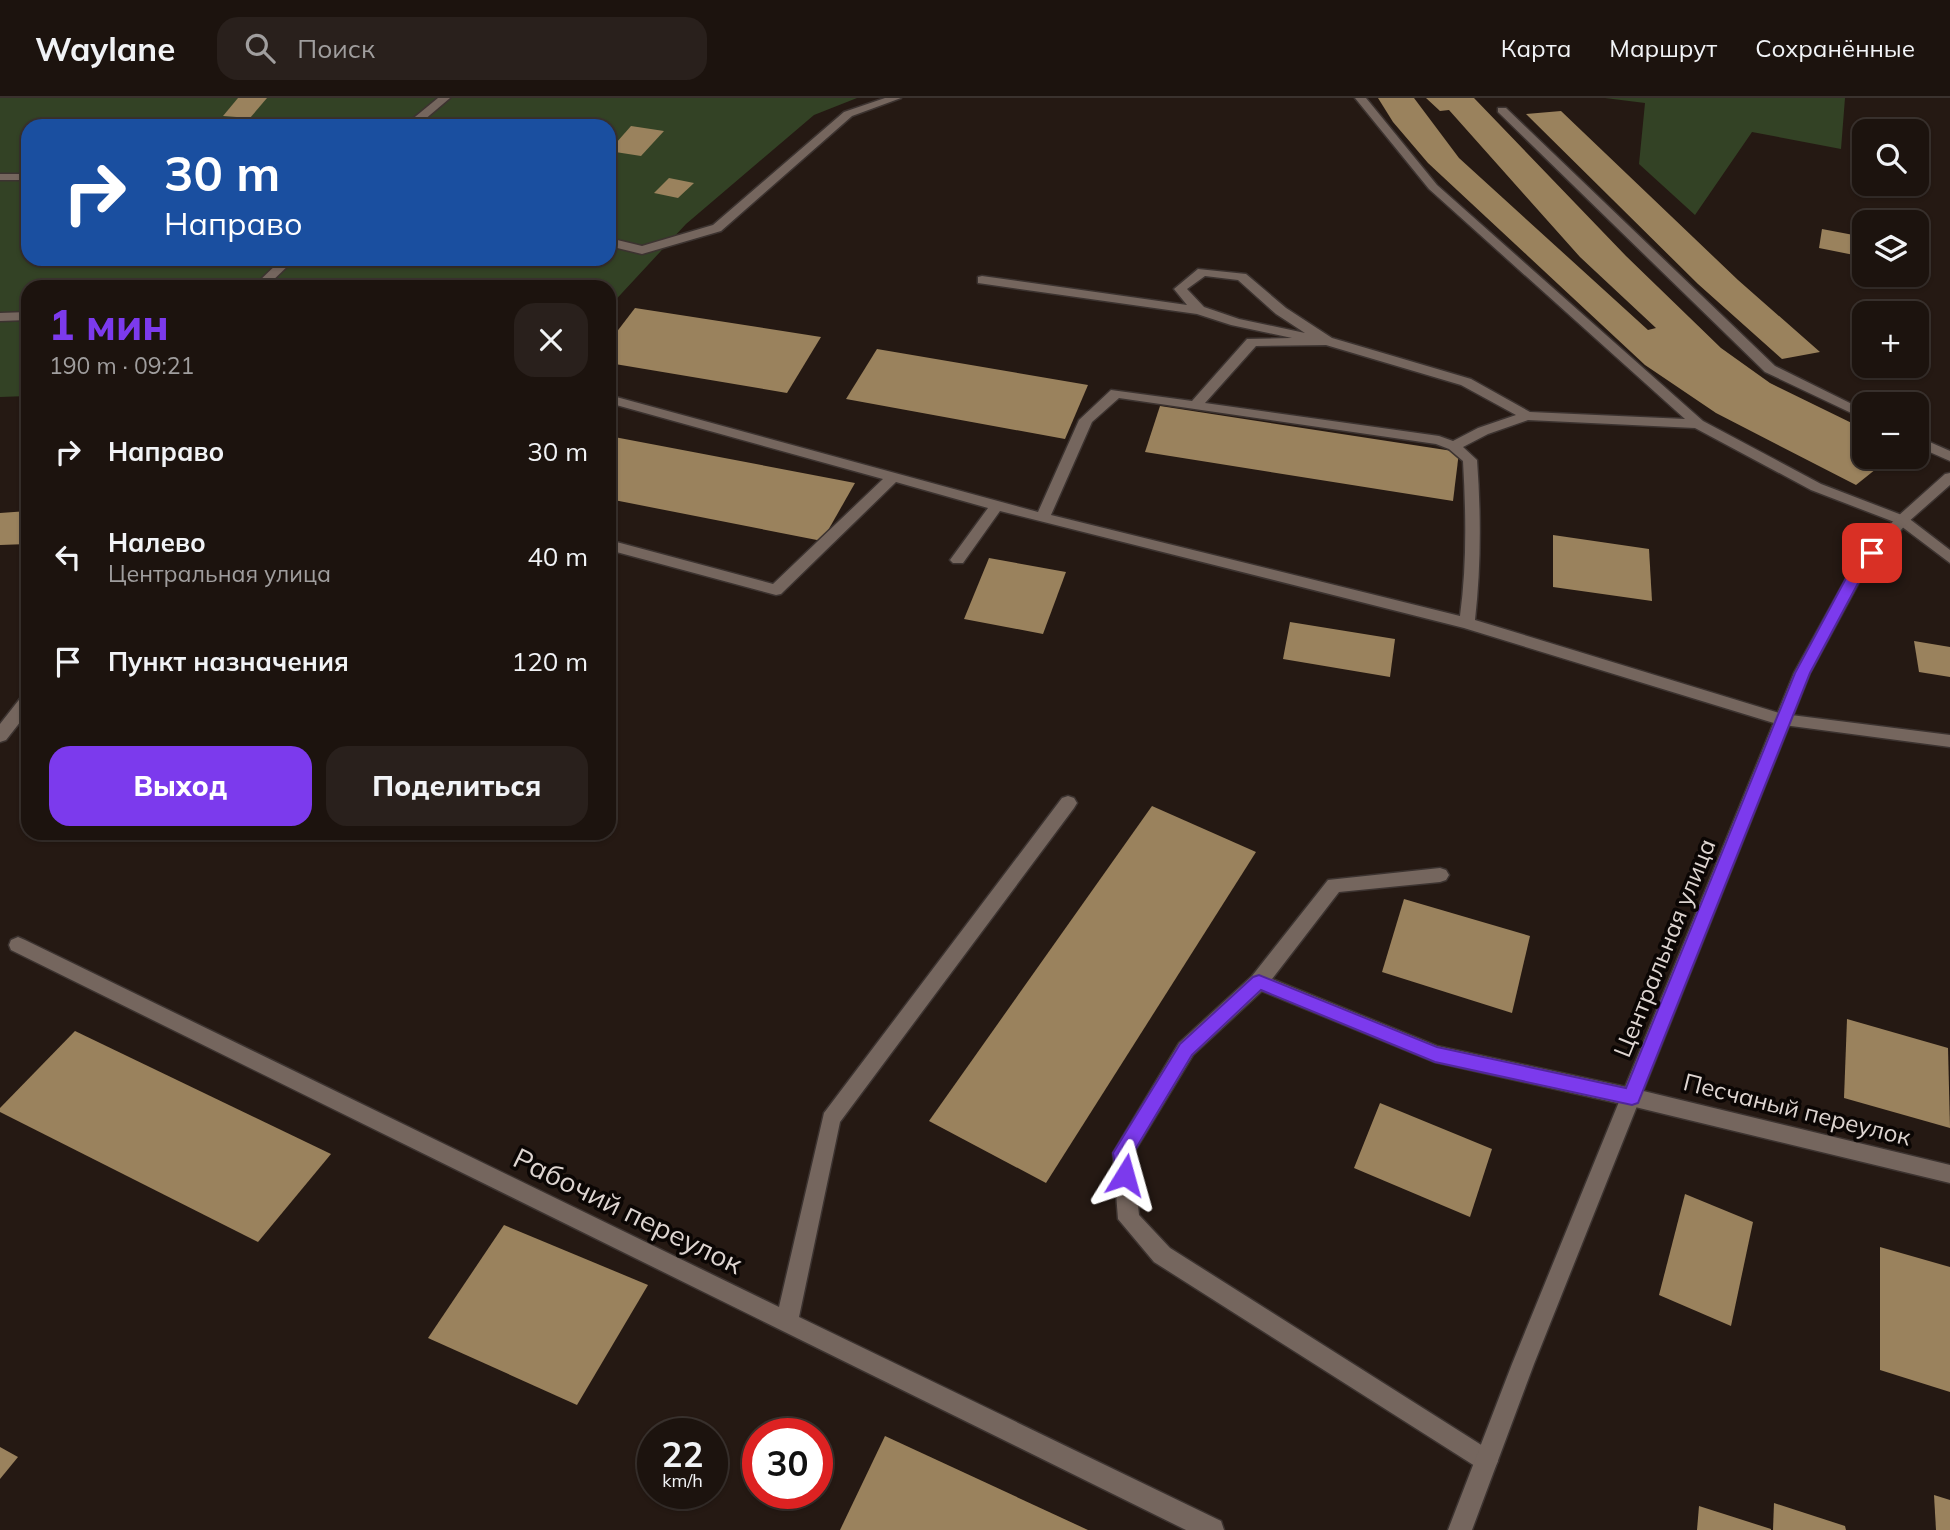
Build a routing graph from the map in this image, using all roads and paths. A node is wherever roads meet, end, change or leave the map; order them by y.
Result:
1 (445, 98) edge
2 (896, 98) edge
3 (1360, 98) edge
4 (1502, 110) dead end
5 (419, 119) edge
6 (0, 177) edge
7 (21, 177) edge
8 (616, 244) edge
9 (282, 266) edge
10 (266, 280) edge
11 (982, 280) dead end
12 (1199, 310) junction
13 (21, 316) edge
14 (0, 317) edge
15 (1327, 341) junction
16 (616, 401) edge
17 (1195, 406) junction
18 (1852, 409) edge
19 (1527, 416) junction
20 (1698, 424) junction
21 (1454, 446) junction
22 (1929, 446) edge
23 (1950, 457) edge
24 (892, 477) junction
25 (1950, 477) edge
26 (997, 505) junction
27 (1043, 518) junction
28 (1902, 520) junction
29 (616, 547) edge
30 (1950, 558) edge
31 (958, 559) dead end
32 (1467, 623) junction
33 (21, 709) edge
34 (1783, 720) junction
35 (0, 736) edge
36 (1950, 741) edge
37 (1068, 803) dead end
38 (1440, 875) dead end
39 (18, 945) dead end
40 (1259, 982) junction
41 (1632, 1097) junction
42 (1950, 1174) edge
43 (787, 1322) junction
44 (1486, 1461) junction
45 (1212, 1530) edge
46 (1460, 1530) edge

1 - 5 street
2 - 8 street
3 - 20 street
4 - 18 street
6 - 7 street
9 - 10 street
11 - 12 street
12 - 15 street
12 - 15 street
13 - 14 street
15 - 17 street
15 - 19 street
16 - 24 street
17 - 21 street
17 - 27 street
19 - 20 street
19 - 21 street
20 - 28 street
21 - 32 street
22 - 23 street
24 - 26 street
24 - 29 street
25 - 28 street, Центральная улица
26 - 27 street
26 - 31 street
27 - 32 street
28 - 30 street
28 - 34 street, Центральная улица
32 - 34 street
33 - 35 street
34 - 36 street
34 - 41 street, Центральная улица
37 - 43 street
38 - 40 street
39 - 43 street, Рабочий переулок
40 - 41 street, Песчаный переулок
40 - 44 street
41 - 42 street, Песчаный переулок
41 - 44 street, Центральная улица
43 - 45 street, Рабочий переулок
44 - 46 street, Центральная улица

